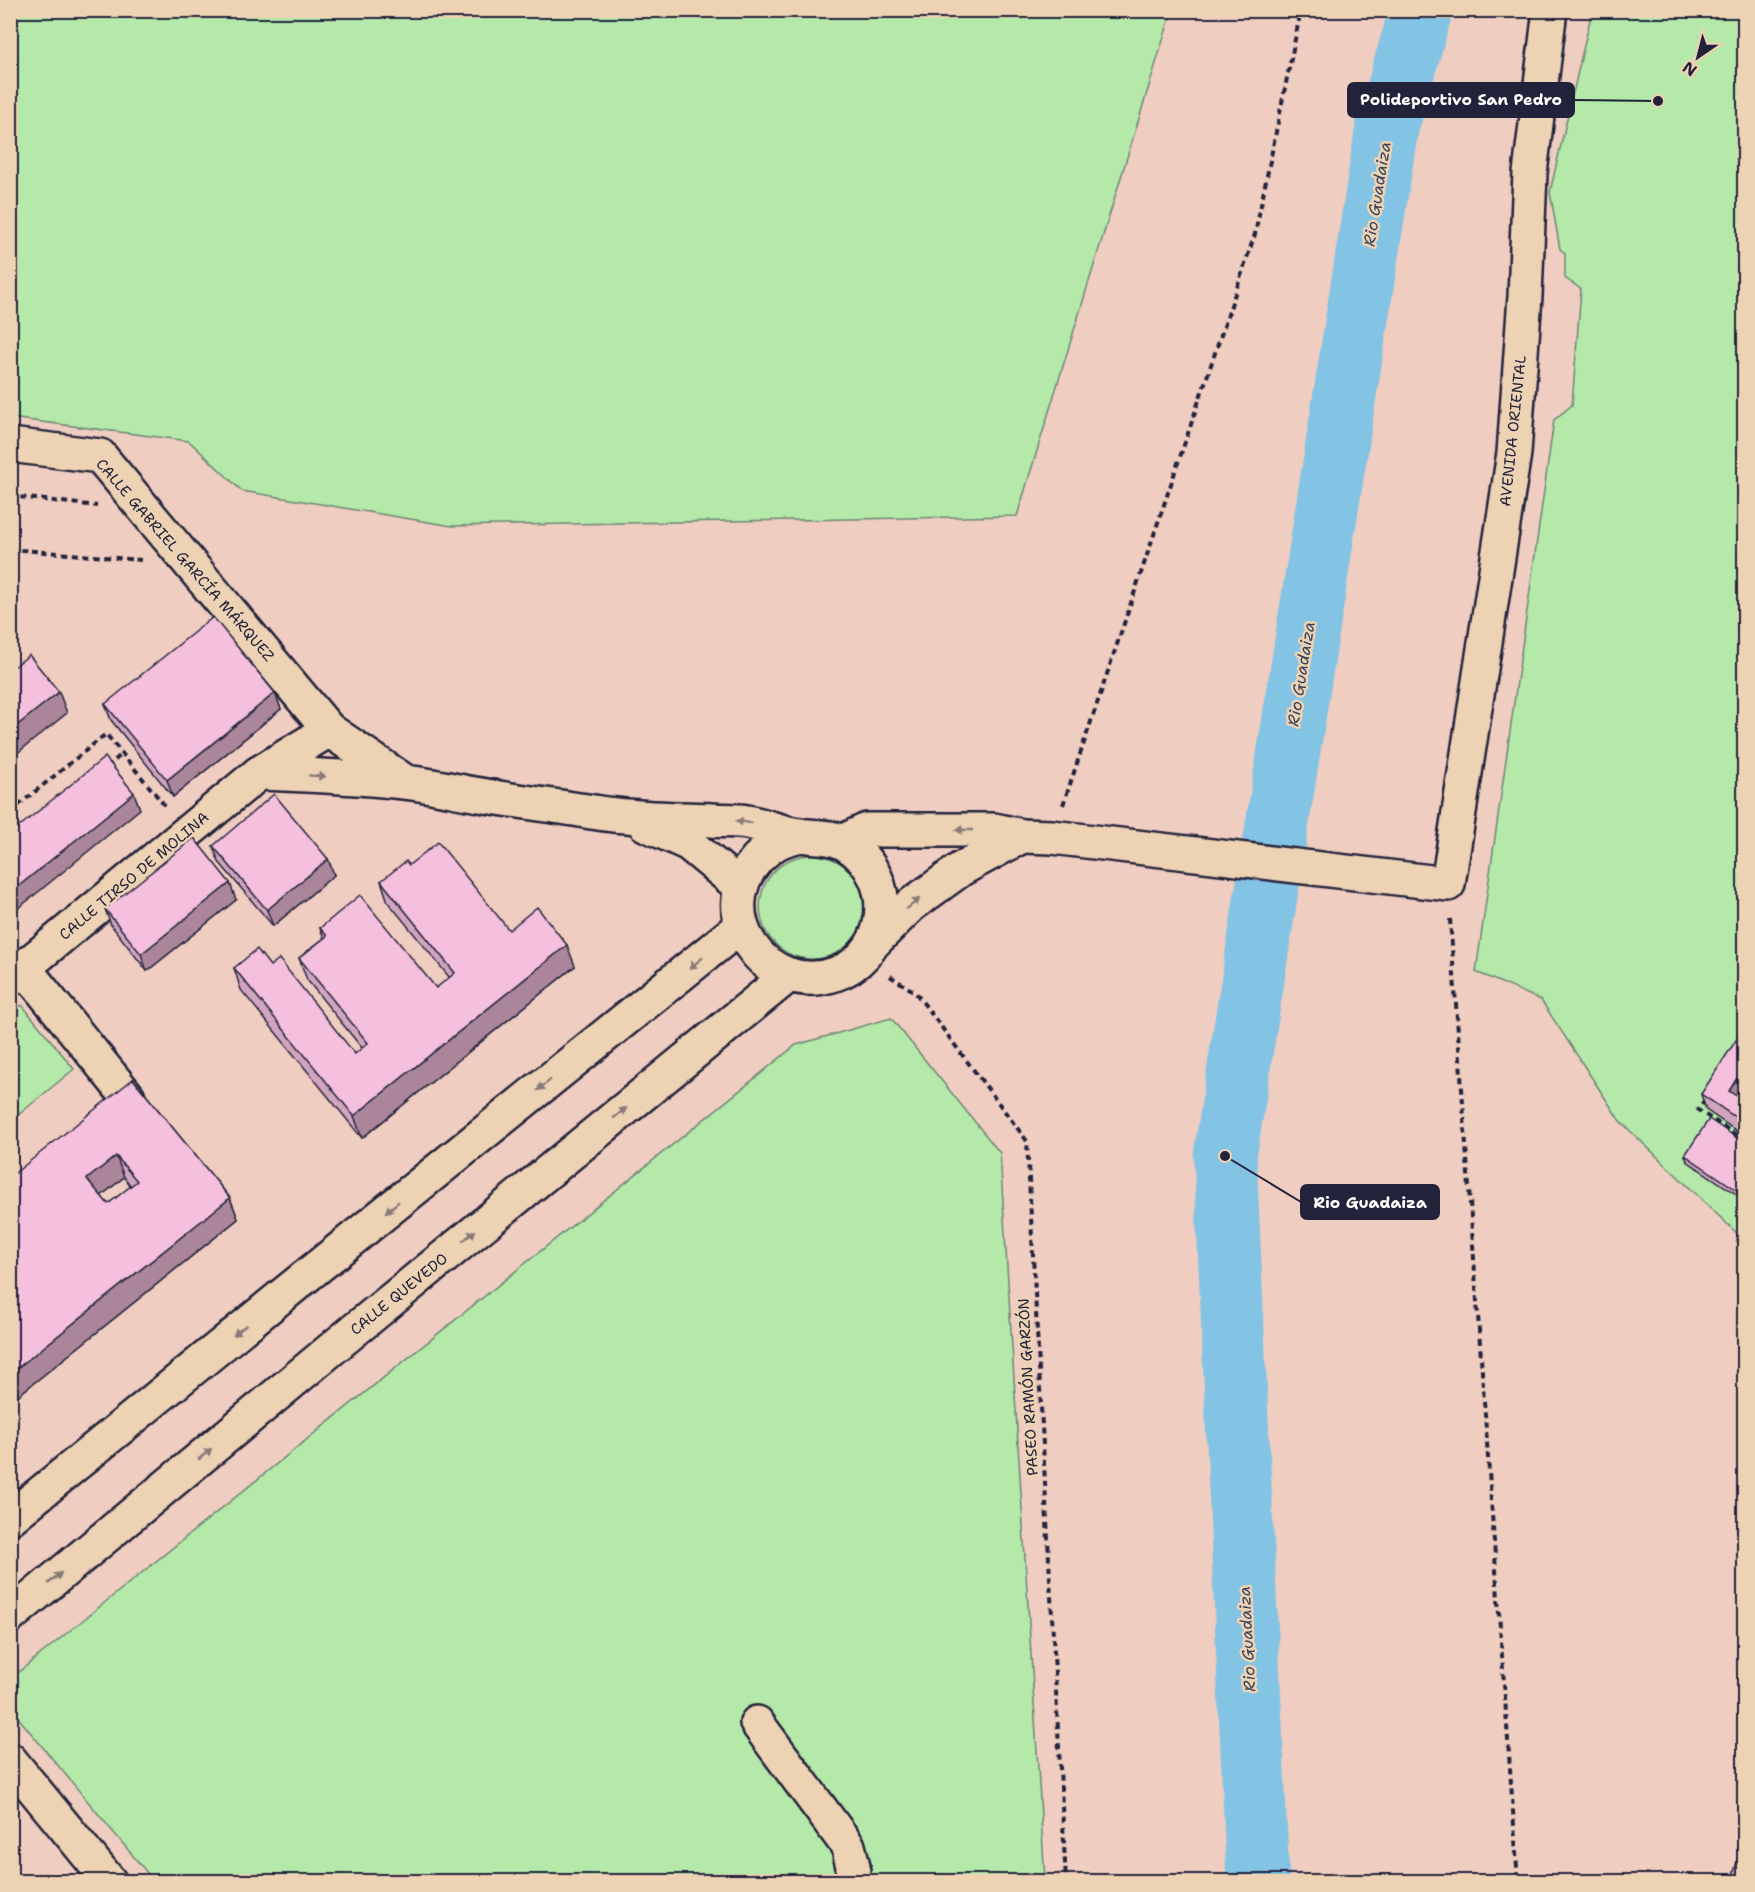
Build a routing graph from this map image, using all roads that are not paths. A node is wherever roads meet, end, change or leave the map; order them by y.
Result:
1 (1550, 10) edge
2 (10, 445) edge
3 (329, 730) junction
4 (258, 773) junction
5 (405, 782) junction
6 (627, 816) junction
7 (800, 836) junction
8 (1037, 837) junction
9 (842, 842) junction
10 (741, 887) junction
11 (741, 926) junction
12 (867, 951) junction
13 (17, 974) edge
14 (789, 975) junction
15 (128, 1097) edge
16 (10, 1518) edge
17 (10, 1616) edge
18 (757, 1723) dead end
19 (10, 1760) edge
20 (110, 1881) edge
21 (852, 1881) edge

1 - 8 street, AVENIDA ORIENTAL
2 - 3 street, CALLE GABRIEL GARCÍA MÁRQUEZ
3 - 4 street, CALLE TIRSO DE MOLINA
3 - 5 street, CALLE GABRIEL GARCÍA MÁRQUEZ
4 -> 5 street
4 - 13 street, CALLE TIRSO DE MOLINA
5 - 6 street
7 -> 6 street
6 - 10 street
7 - 9 street
7 - 10 street
8 -> 9 street
12 -> 8 street
9 - 12 street
10 - 11 street
11 - 14 street
11 -> 16 street
12 - 14 street
13 - 15 street
17 -> 14 street, CALLE QUEVEDO
18 - 21 street
19 - 20 street

